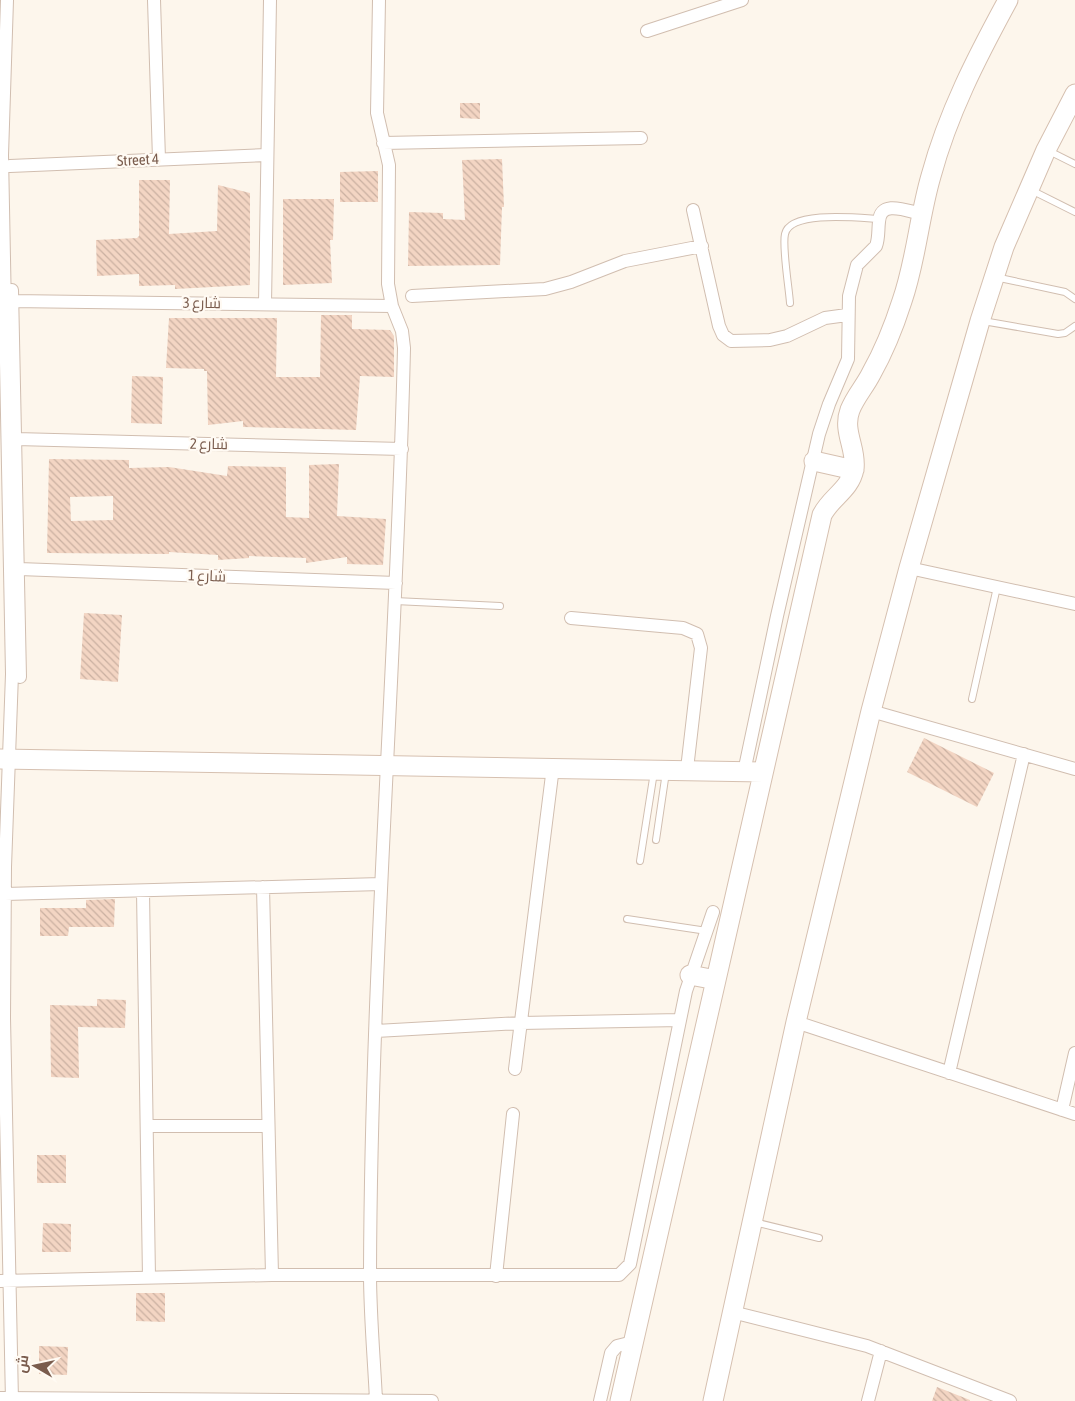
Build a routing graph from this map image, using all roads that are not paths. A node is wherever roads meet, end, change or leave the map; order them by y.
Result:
1 (7, 0) edge
2 (154, 0) edge
3 (270, 0) edge
4 (379, 0) edge
5 (742, 0) edge
6 (1008, 0) edge
7 (647, 31) dead end
8 (1075, 94) edge
9 (4, 118) junction
10 (641, 138) dead end
11 (383, 143) junction
12 (1046, 150) junction
13 (1, 155) edge
14 (267, 155) junction
15 (159, 159) junction
16 (1075, 164) edge
17 (10, 166) junction
18 (1028, 188) junction
19 (693, 210) dead end
20 (1075, 212) edge
21 (922, 214) junction
22 (879, 219) junction
23 (702, 246) junction
24 (994, 277) junction
25 (412, 296) dead end
26 (1075, 299) edge
27 (12, 300) junction
28 (265, 304) junction
29 (790, 304) dead end
30 (392, 306) junction
31 (847, 315) junction
32 (980, 321) junction
33 (1075, 326) edge
34 (16, 439) junction
35 (402, 449) junction
36 (814, 461) junction
37 (854, 470) junction
38 (9, 547) edge
39 (909, 568) junction
40 (19, 570) junction
41 (396, 583) junction
42 (998, 587) junction
43 (395, 601) junction
44 (1075, 604) edge
45 (500, 606) dead end
46 (571, 618) dead end
47 (972, 699) dead end
48 (871, 711) junction
49 (1024, 754) junction
50 (8, 758) edge
51 (387, 765) junction
52 (553, 767) junction
53 (660, 769) junction
54 (687, 769) junction
55 (1075, 769) edge
56 (744, 772) junction
57 (764, 772) junction
58 (656, 840) dead end
59 (640, 861) dead end
60 (381, 884) junction
61 (263, 887) junction
62 (143, 891) junction
63 (8, 894) junction
64 (713, 912) dead end
65 (627, 919) dead end
66 (708, 931) junction
67 (690, 975) junction
68 (716, 980) junction
69 (6, 1018) edge
70 (680, 1020) junction
71 (796, 1022) junction
72 (521, 1023) junction
73 (376, 1031) junction
74 (1075, 1053) edge
75 (515, 1069) dead end
76 (949, 1073) junction
77 (1062, 1110) junction
78 (513, 1114) dead end
79 (1075, 1114) edge
80 (147, 1126) junction
81 (268, 1126) junction
82 (751, 1222) junction
83 (819, 1238) dead end
84 (272, 1275) junction
85 (370, 1275) junction
86 (496, 1276) junction
87 (149, 1278) junction
88 (9, 1281) edge
89 (732, 1312) junction
90 (633, 1342) junction
91 (881, 1351) junction
92 (12, 1399) edge
93 (151, 1400) edge
94 (277, 1400) edge
95 (376, 1400) junction
96 (402, 1401) edge
97 (432, 1401) edge
98 (600, 1401) edge
99 (620, 1401) edge
100 (713, 1401) edge
101 (868, 1401) edge
102 (1010, 1401) edge

1 - 9 street
2 - 15 street
3 - 14 street
4 - 11 street
5 - 7 street
6 - 21 street
8 - 12 street
9 - 13 street
9 - 17 street
10 - 11 street
11 - 30 street
12 - 16 lane
12 - 18 street
13 - 38 street
14 - 15 street, Street 4
14 - 28 street
15 - 17 street, Street 4
17 - 27 street
18 - 20 lane
18 - 24 street
19 - 23 street
21 - 22 street
21 - 37 street
22 - 29 lane
22 - 31 street
23 - 25 street
23 - 31 street
24 - 26 lane
24 - 32 street
27 - 28 street, شارع 3
27 - 34 street
28 - 30 street, شارع 3
30 - 35 street
31 - 36 street
32 - 33 lane
32 - 39 street
34 - 35 street, شارع 2
34 - 38 street
35 - 41 street
36 - 37 street
36 - 56 street
37 - 57 street
38 - 40 street
38 - 50 street
39 - 42 street
39 - 48 street
40 - 41 street, شارع 1
40 - 50 street
41 - 43 street
42 - 44 street
42 - 47 lane
43 - 45 lane
43 - 51 street
46 - 54 street
48 - 49 street
48 - 71 street
49 - 55 street
49 - 76 street
50 - 51 street
50 - 63 street
51 - 52 street
51 - 60 street
52 - 53 street
52 - 72 street
53 - 54 street
53 - 58 lane
53 - 59 lane
54 - 56 street
56 - 57 street
57 - 68 street
60 - 61 street
60 - 73 street
61 - 62 street
61 - 81 street
62 - 63 street
62 - 80 street
63 - 69 street
64 - 66 street
65 - 66 lane
66 - 67 street
67 - 68 street
67 - 70 street
68 - 90 street
69 - 88 street
70 - 72 street
70 - 86 street
71 - 76 street
71 - 82 street
72 - 73 street
72 - 75 street
73 - 85 street
74 - 77 street
76 - 77 street
77 - 79 street
78 - 86 street
80 - 81 street
80 - 87 street
81 - 84 street
82 - 83 lane
82 - 89 street
84 - 85 street
84 - 87 street
85 - 86 street
85 - 95 street
87 - 88 street
88 - 92 street
89 - 91 street
89 - 100 street
90 - 98 street
90 - 99 street
91 - 101 street
91 - 102 street
92 - 93 street
93 - 94 street
94 - 95 street
95 - 96 street
96 - 97 street

